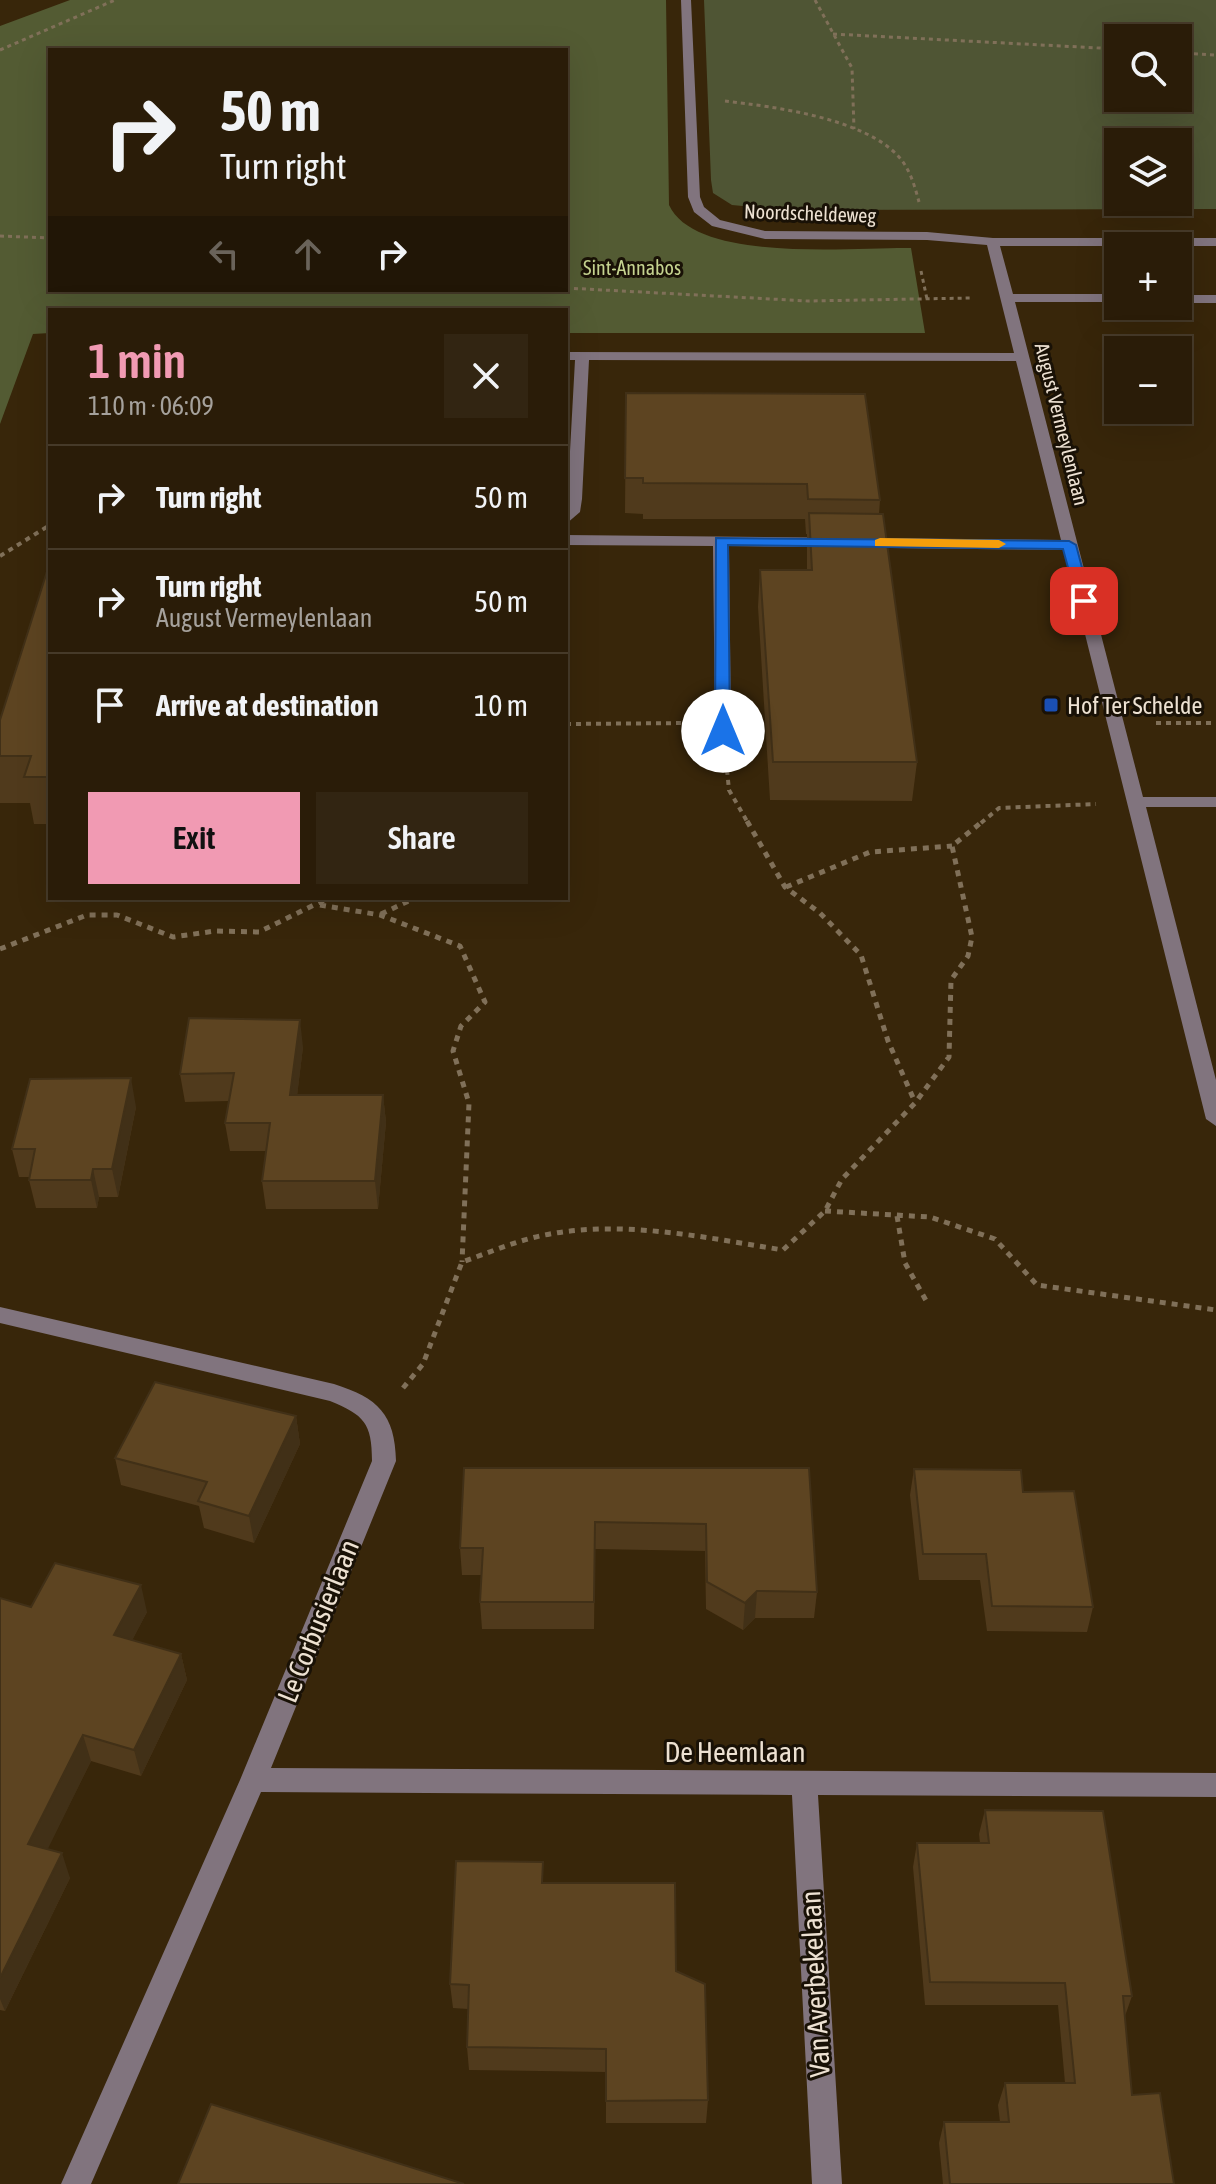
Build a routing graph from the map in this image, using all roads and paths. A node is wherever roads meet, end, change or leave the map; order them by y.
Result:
1 (115, 0) edge
2 (686, 0) edge
3 (815, 0) edge
4 (833, 34) junction
5 (1104, 48) edge
6 (0, 50) edge
7 (1192, 54) edge
8 (1216, 55) edge
9 (688, 97) junction
10 (854, 129) junction
11 (0, 236) edge
12 (927, 236) junction
13 (48, 238) edge
14 (993, 242) junction
15 (1216, 242) edge
16 (568, 288) edge
17 (1007, 298) junction
18 (1104, 298) edge
19 (1192, 299) edge
20 (1216, 299) edge
21 (574, 356) edge
22 (1022, 357) junction
23 (568, 517) edge
24 (48, 526) edge
25 (568, 540) edge
26 (721, 541) junction
27 (1069, 545) junction
28 (0, 556) edge
29 (1216, 723) edge
30 (568, 724) edge
31 (1115, 724) junction
32 (723, 731) junction
33 (1135, 802) junction
34 (1216, 802) edge
35 (952, 846) junction
36 (785, 887) junction
37 (326, 900) edge
38 (411, 900) edge
39 (320, 905) junction
40 (380, 915) junction
41 (0, 949) edge
42 (915, 1103) junction
43 (1216, 1119) edge
44 (825, 1211) junction
45 (897, 1216) junction
46 (462, 1262) junction
47 (928, 1304) dead end
48 (1216, 1310) edge
49 (0, 1315) edge
50 (377, 1420) junction
51 (253, 1780) junction
52 (804, 1785) junction
53 (1216, 1785) edge
54 (76, 2184) edge
55 (827, 2184) edge

1 - 6 path
2 - 9 street, Noordscheldeweg
3 - 4 path
4 - 5 path
4 - 10 path
7 - 8 path
9 - 10 path
9 - 12 street, Noordscheldeweg
10 - 12 path
11 - 13 path
12 - 14 street, Noordscheldeweg
14 - 15 street, Noordscheldeweg
14 - 17 street, August Vermeylenlaan
16 - 17 path
17 - 18 street
17 - 22 street, August Vermeylenlaan
19 - 20 street
21 - 22 street
21 - 23 street
22 - 27 street, August Vermeylenlaan
24 - 28 path
25 - 26 street
26 - 27 street
26 - 32 street
27 - 31 street, August Vermeylenlaan
29 - 31 path
30 - 32 path
31 - 33 street, August Vermeylenlaan
32 - 36 path
33 - 34 street
33 - 35 path
33 - 43 street, August Vermeylenlaan
35 - 36 path
35 - 42 path
36 - 42 path
37 - 39 path
38 - 40 path
39 - 40 path
39 - 41 path
40 - 46 path
42 - 44 path
44 - 45 path
44 - 46 path
45 - 47 path
45 - 48 path
46 - 50 path
49 - 50 street
50 - 51 street, Le Corbusierlaan
51 - 52 street, De Heemlaan
51 - 54 street, Le Corbusierlaan
52 - 53 street, De Heemlaan
52 - 55 street, Van Averbekelaan

